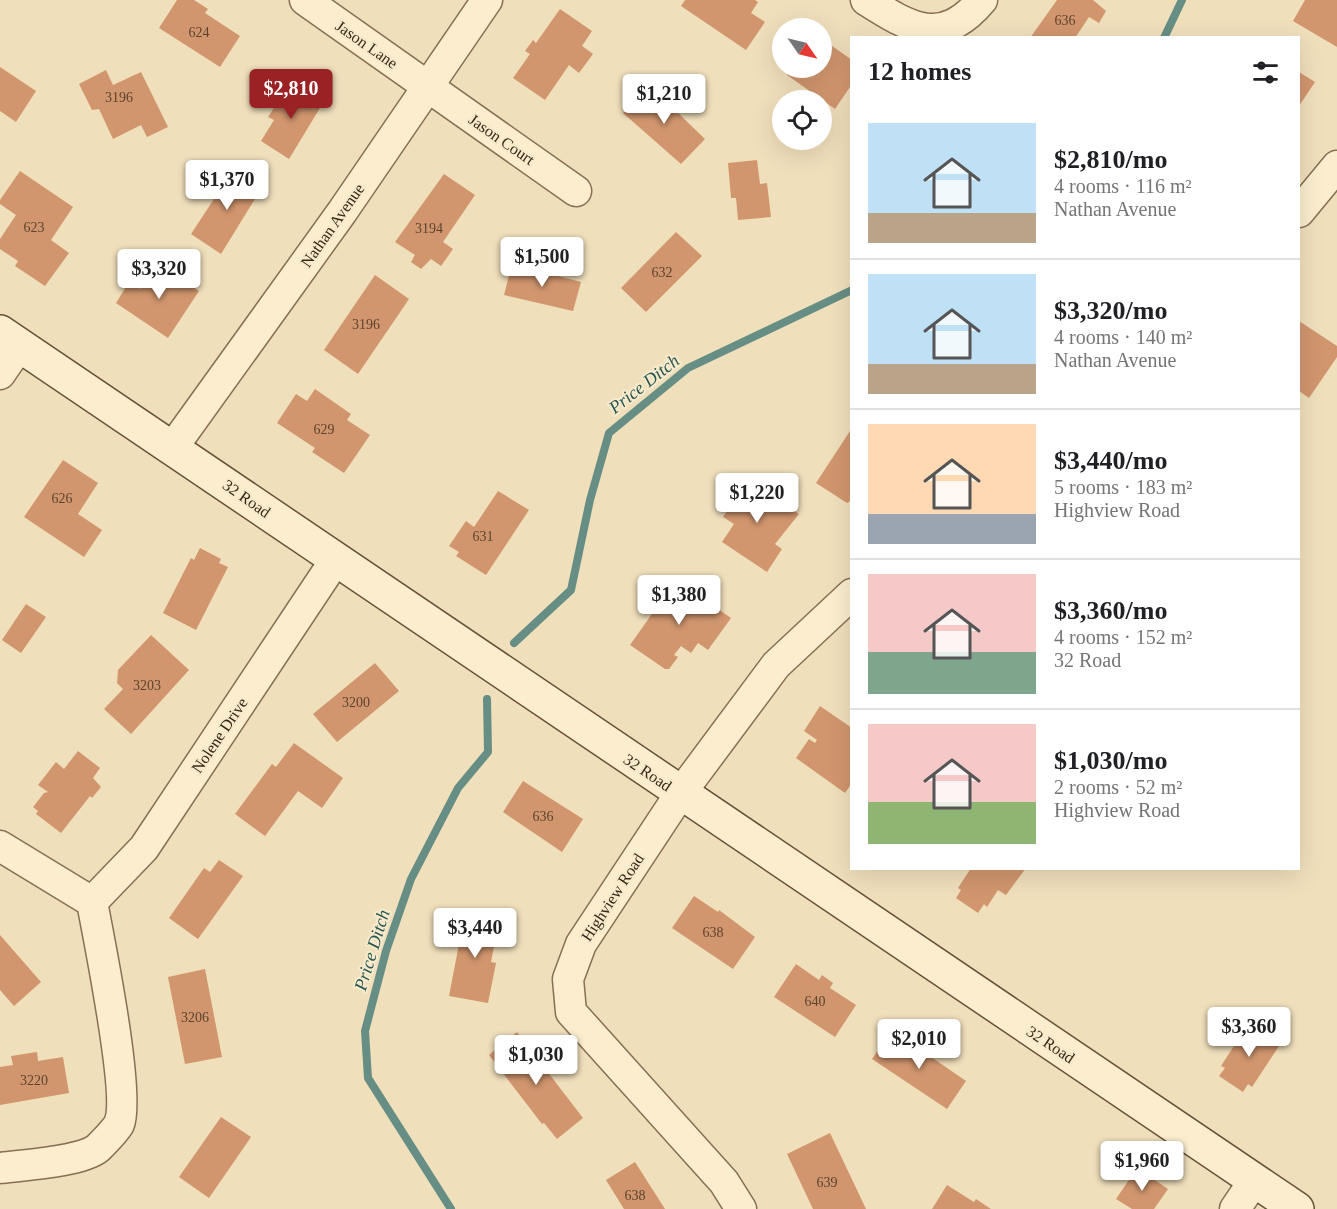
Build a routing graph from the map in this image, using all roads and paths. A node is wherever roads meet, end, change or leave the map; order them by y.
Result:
1 (305, 0) edge
2 (487, 0) edge
3 (866, 0) edge
4 (982, 0) edge
5 (428, 87) junction
6 (1337, 166) edge
7 (576, 191) dead end
8 (1300, 211) edge
9 (10, 339) edge
10 (0, 374) edge
11 (173, 447) junction
12 (336, 559) junction
13 (850, 596) edge
14 (680, 794) junction
15 (0, 846) edge
16 (92, 902) junction
17 (0, 1168) edge
18 (1254, 1181) junction
19 (741, 1209) edge
20 (1235, 1209) edge
21 (1298, 1209) edge

1 - 5 street, Jason Lane
2 - 5 street, Nathan Avenue
3 - 4 street
5 - 7 street, Jason Court
5 - 11 street, Nathan Avenue
6 - 8 street
9 - 10 street
9 - 11 street, 32 Road
11 - 12 street, 32 Road
12 - 14 street, 32 Road
12 - 16 street, Nolene Drive
13 - 14 street, Highview Road
14 - 18 street, 32 Road
14 - 19 street, Highview Road
15 - 16 street
16 - 17 street
18 - 20 street
18 - 21 street, 32 Road

